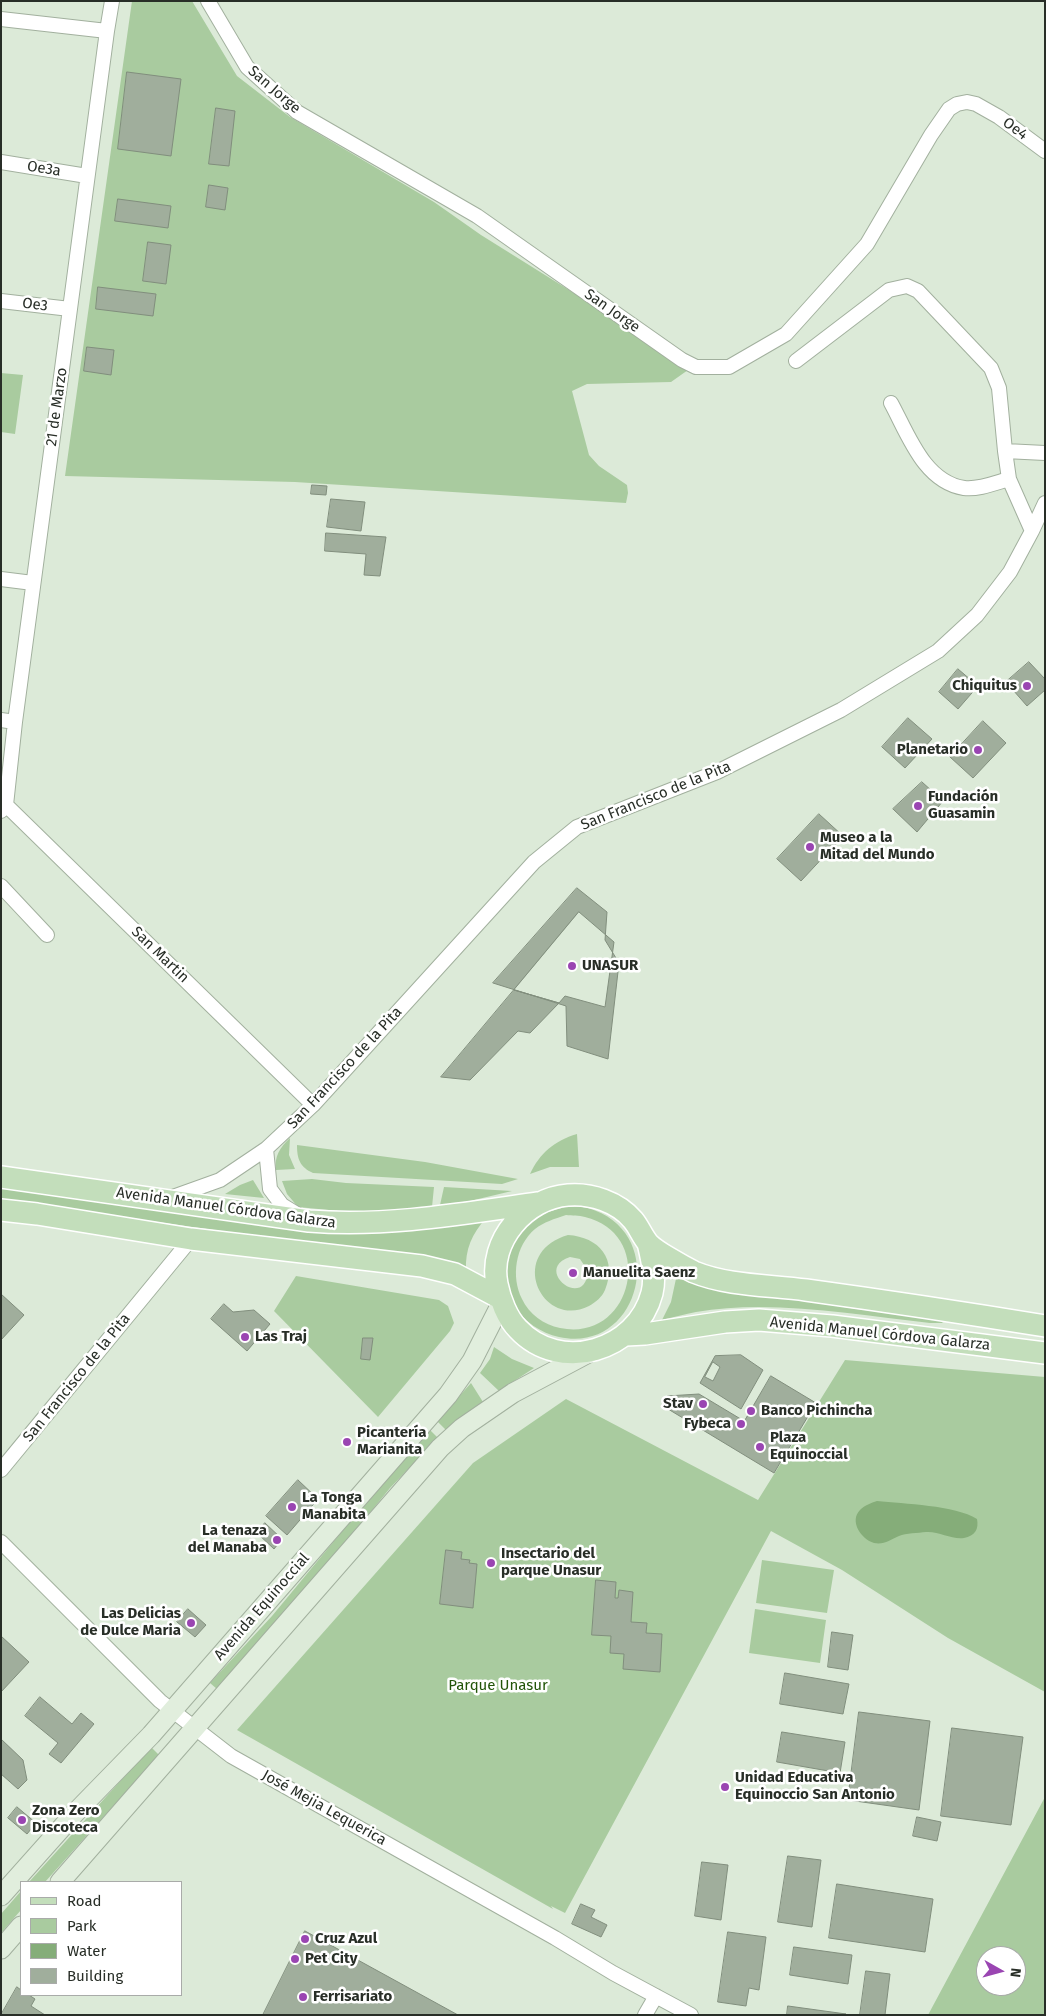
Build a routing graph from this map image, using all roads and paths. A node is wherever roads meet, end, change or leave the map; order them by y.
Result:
1 (112, 1) edge
2 (208, 1) edge
3 (1, 19) edge
4 (107, 31) junction
5 (984, 108) joint
6 (1045, 150) edge
7 (1, 162) edge
8 (87, 176) junction
9 (1, 301) edge
10 (70, 310) junction
11 (796, 361) dead end
12 (891, 403) dead end
13 (1004, 451) junction
14 (1045, 453) edge
15 (1009, 479) junction
16 (1045, 503) edge
17 (1032, 531) junction
18 (1, 579) edge
19 (33, 583) junction
20 (8, 721) edge
21 (4, 808) edge
22 (1, 886) edge
23 (47, 935) dead end
24 (313, 1105) junction
25 (266, 1149) junction
26 (1, 1177) edge
27 (164, 1200) junction
28 (541, 1202) junction
29 (1, 1210) edge
30 (308, 1221) junction
31 (191, 1239) junction
32 (648, 1243) junction
33 (501, 1300) junction
34 (958, 1313) junction
35 (1045, 1326) edge
36 (626, 1335) junction
37 (955, 1341) junction
38 (592, 1351) junction
39 (1045, 1353) edge
40 (1, 1470) edge
41 (1, 1542) edge
42 (172, 1710) junction
43 (196, 1728) junction
44 (61, 1881) edge
45 (1, 1896) edge
46 (20, 1927) edge
47 (1, 1949) edge
48 (656, 1996) junction
49 (645, 2015) edge
50 (691, 2015) edge

1 - 4 street, 21 de Marzo
2 - 5 street, San Jorge
3 - 4 street
4 - 8 street, 21 de Marzo
5 - 6 street, Oe4
7 - 8 street, Oe3a
8 - 10 street, 21 de Marzo
9 - 10 street, Oe3
10 - 19 street, 21 de Marzo
11 - 13 street
12 - 15 street
13 - 14 street
13 - 15 street
15 - 17 street
16 - 17 street, San Francisco de la Pita
17 - 24 street, San Francisco de la Pita
18 - 19 street
19 - 20 street, 21 de Marzo
20 - 21 street, 21 de Marzo
21 - 24 street, San Martin
22 - 23 street
24 - 25 street, San Francisco de la Pita
25 - 27 street, San Francisco de la Pita
25 - 30 street
26 - 27 main road, Avenida Manuel Córdova Galarza
27 - 30 main road, Avenida Manuel Córdova Galarza
28 - 30 main road, Avenida Manuel Córdova Galarza
28 - 32 main road
28 - 33 main road
29 - 31 main road
31 - 33 main road
31 - 40 street, San Francisco de la Pita
32 - 34 main road, Avenida Manuel Córdova Galarza
32 - 36 main road
33 - 38 main road
33 - 42 main road, Avenida Equinoccial
34 - 35 main road, Avenida Manuel Córdova Galarza
34 - 37 main road
36 - 37 main road, Avenida Manuel Córdova Galarza
36 - 38 main road
37 - 39 main road, Avenida Manuel Córdova Galarza
38 - 43 main road, Avenida Equinoccial
41 - 42 street, José Mejia Lequerica
42 - 43 street, José Mejia Lequerica
42 - 45 main road, Avenida Equinoccial
43 - 44 main road, Avenida Equinoccial
43 - 48 street, José Mejia Lequerica
46 - 47 main road
48 - 49 street
48 - 50 street, José Mejia Lequerica

